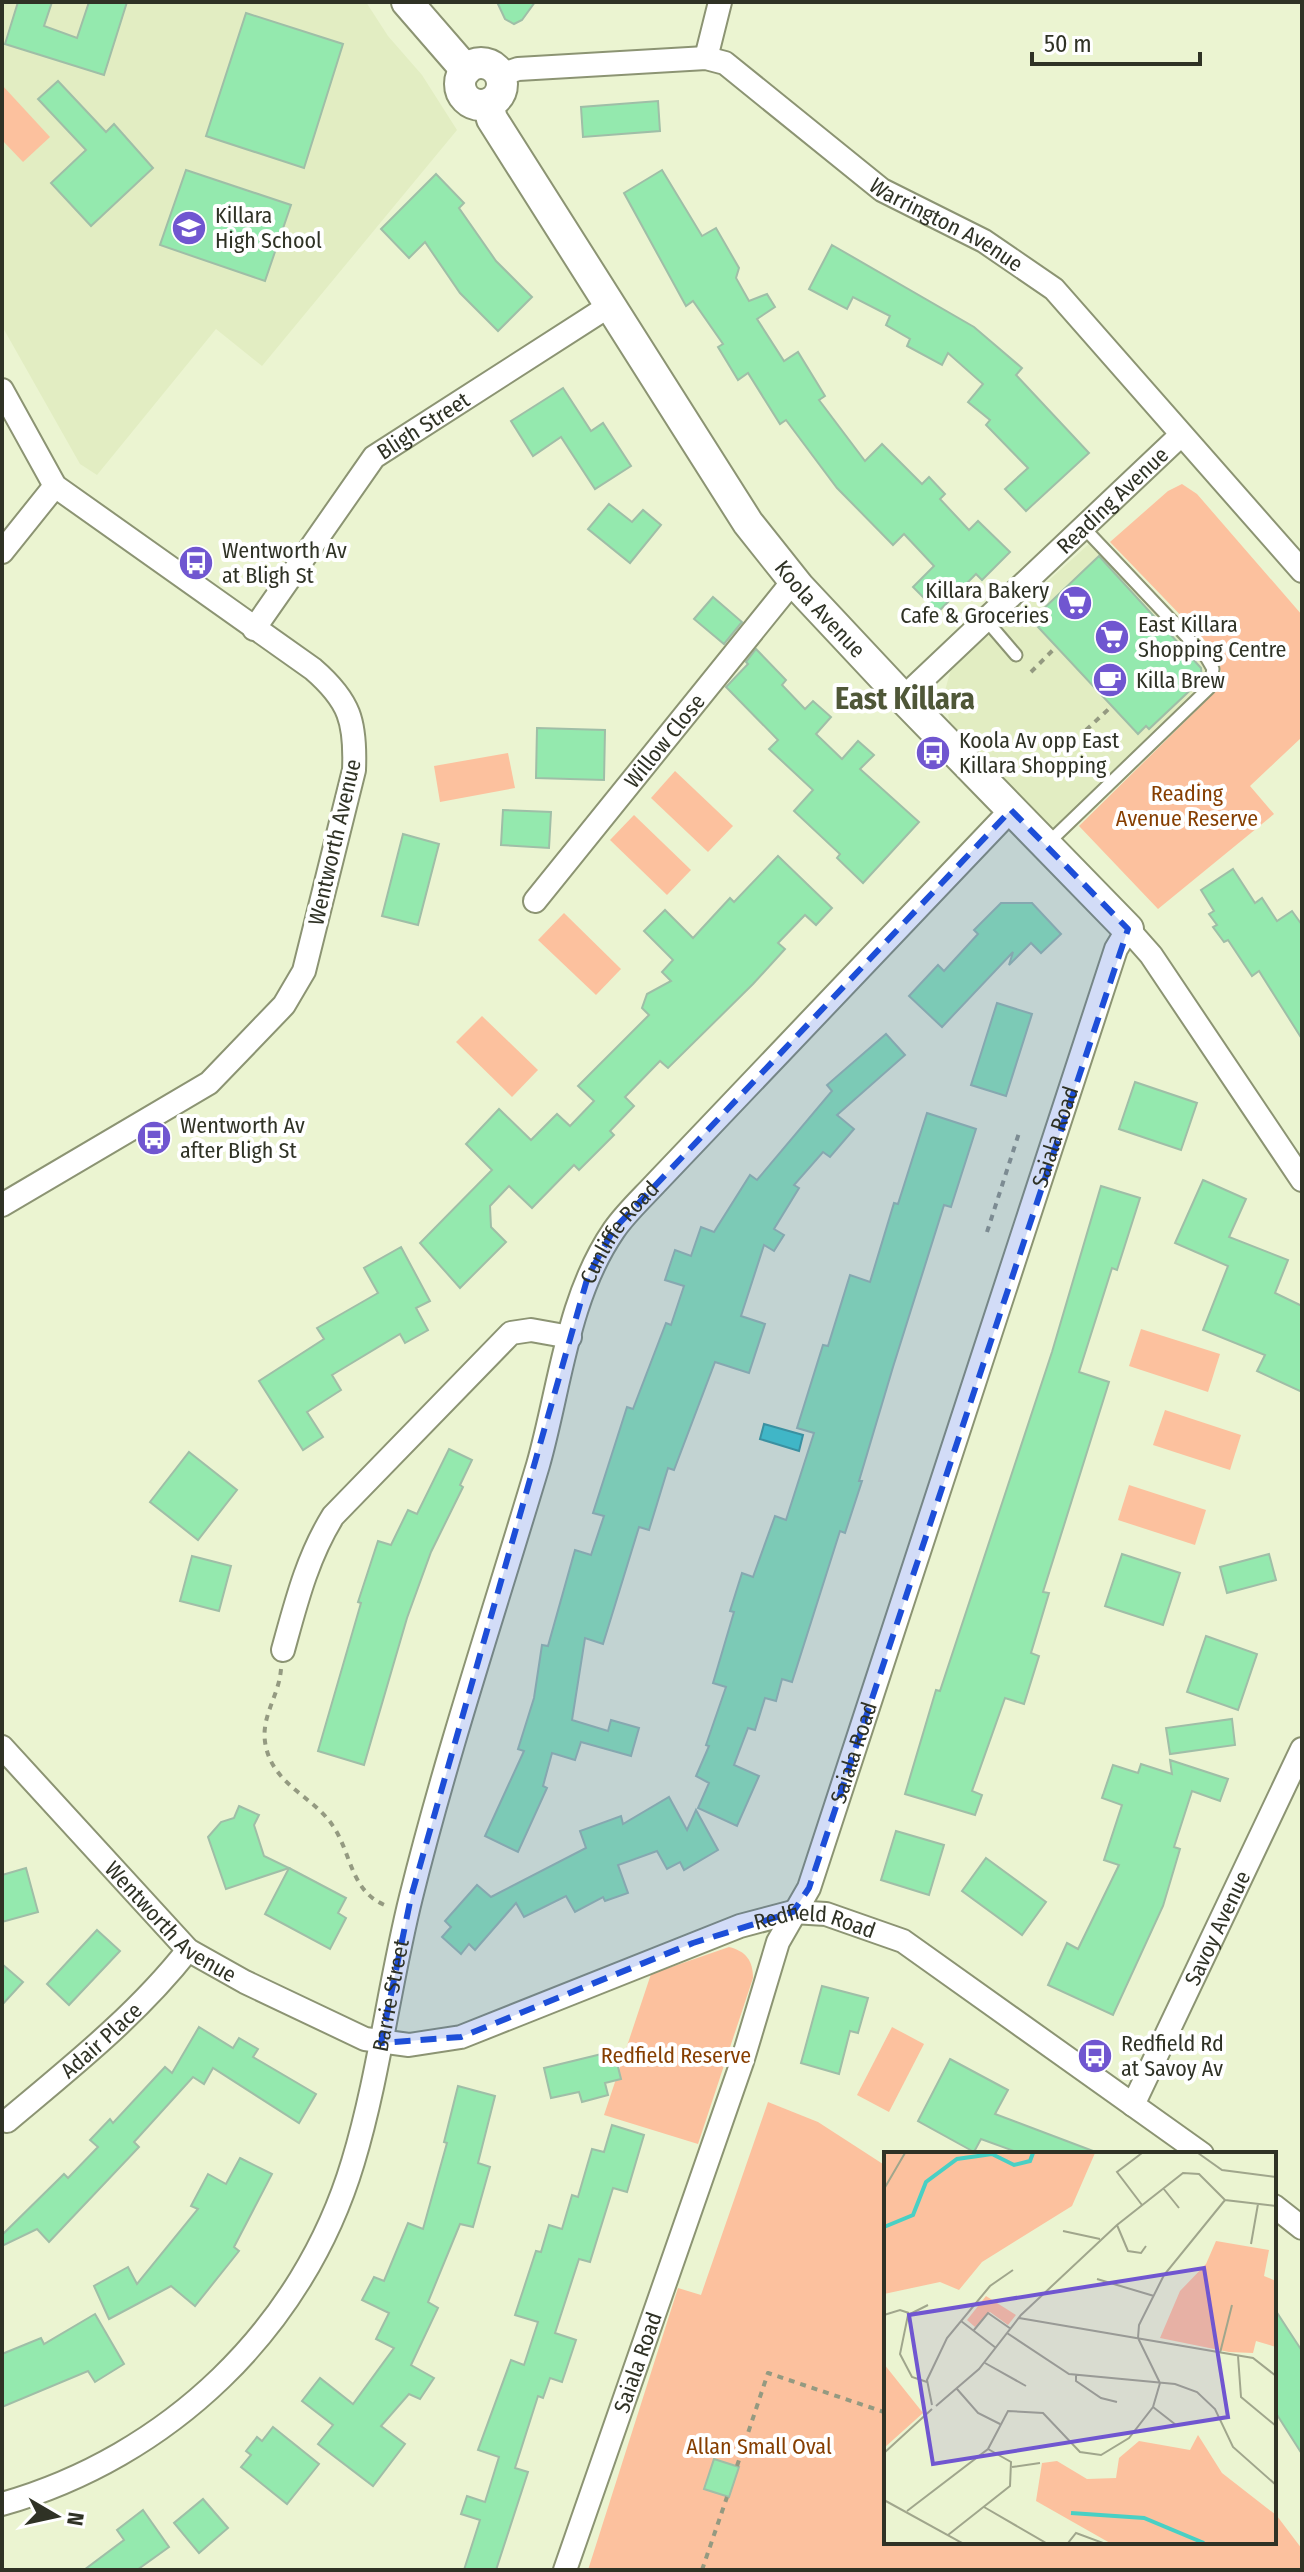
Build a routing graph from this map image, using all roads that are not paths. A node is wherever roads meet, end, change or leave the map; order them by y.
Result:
1 (407, 2) edge
2 (720, 2) edge
3 (706, 58) junction
4 (466, 70) junction
5 (500, 75) junction
6 (488, 104) junction
7 (609, 306) junction
8 (2, 390) edge
9 (1181, 435) junction
10 (55, 486) junction
11 (1085, 529) junction
12 (2, 552) edge
13 (1302, 571) edge
14 (794, 580) junction
15 (986, 620) junction
16 (254, 629) junction
17 (1016, 655) dead end
18 (903, 698) junction
19 (1011, 810) junction
20 (1045, 846) junction
21 (535, 901) dead end
22 (1128, 929) junction
23 (1302, 1180) edge
24 (2, 1205) edge
25 (570, 1337) junction
26 (283, 1650) dead end
27 (2, 1747) edge
28 (1302, 1749) edge
29 (793, 1912) junction
30 (188, 1950) junction
31 (381, 2043) junction
32 (1133, 2105) junction
33 (7, 2121) dead end
34 (1199, 2152) edge
35 (1276, 2208) edge
36 (1302, 2228) edge
37 (2, 2504) edge
38 (565, 2570) edge

1 - 4 street
2 - 3 street
3 - 5 street
3 - 9 street, Warrington Avenue
4 - 5 street
4 - 6 street
5 - 6 street
6 - 7 street, Koola Avenue
7 - 14 street, Koola Avenue
7 - 16 street, Bligh Street
8 - 10 street, Wentworth Avenue
9 - 11 street, Reading Avenue
9 - 13 street, Warrington Avenue
10 - 12 street
10 - 16 street, Wentworth Avenue
11 - 15 street, Reading Avenue
11 - 20 lane
14 - 18 street, Koola Avenue
14 - 21 street, Willow Close
15 - 17 lane
15 - 18 street, Reading Avenue
16 - 24 street, Wentworth Avenue
18 - 19 street, Koola Avenue
19 - 20 street, Koola Avenue
19 - 25 street, Cunliffe Road
20 - 22 street, Koola Avenue
22 - 23 street, Koola Avenue
22 - 29 street, Saiala Road
25 - 26 street
25 - 31 street, Barrie Street
27 - 30 street, Wentworth Avenue
28 - 32 street, Savoy Avenue
29 - 31 street, Redfield Road
29 - 32 street, Redfield Road
29 - 38 street, Saiala Road
30 - 31 street, Wentworth Avenue
30 - 33 street, Adair Place
31 - 37 street, Barrie Street
32 - 34 street, Redfield Road
35 - 36 street

